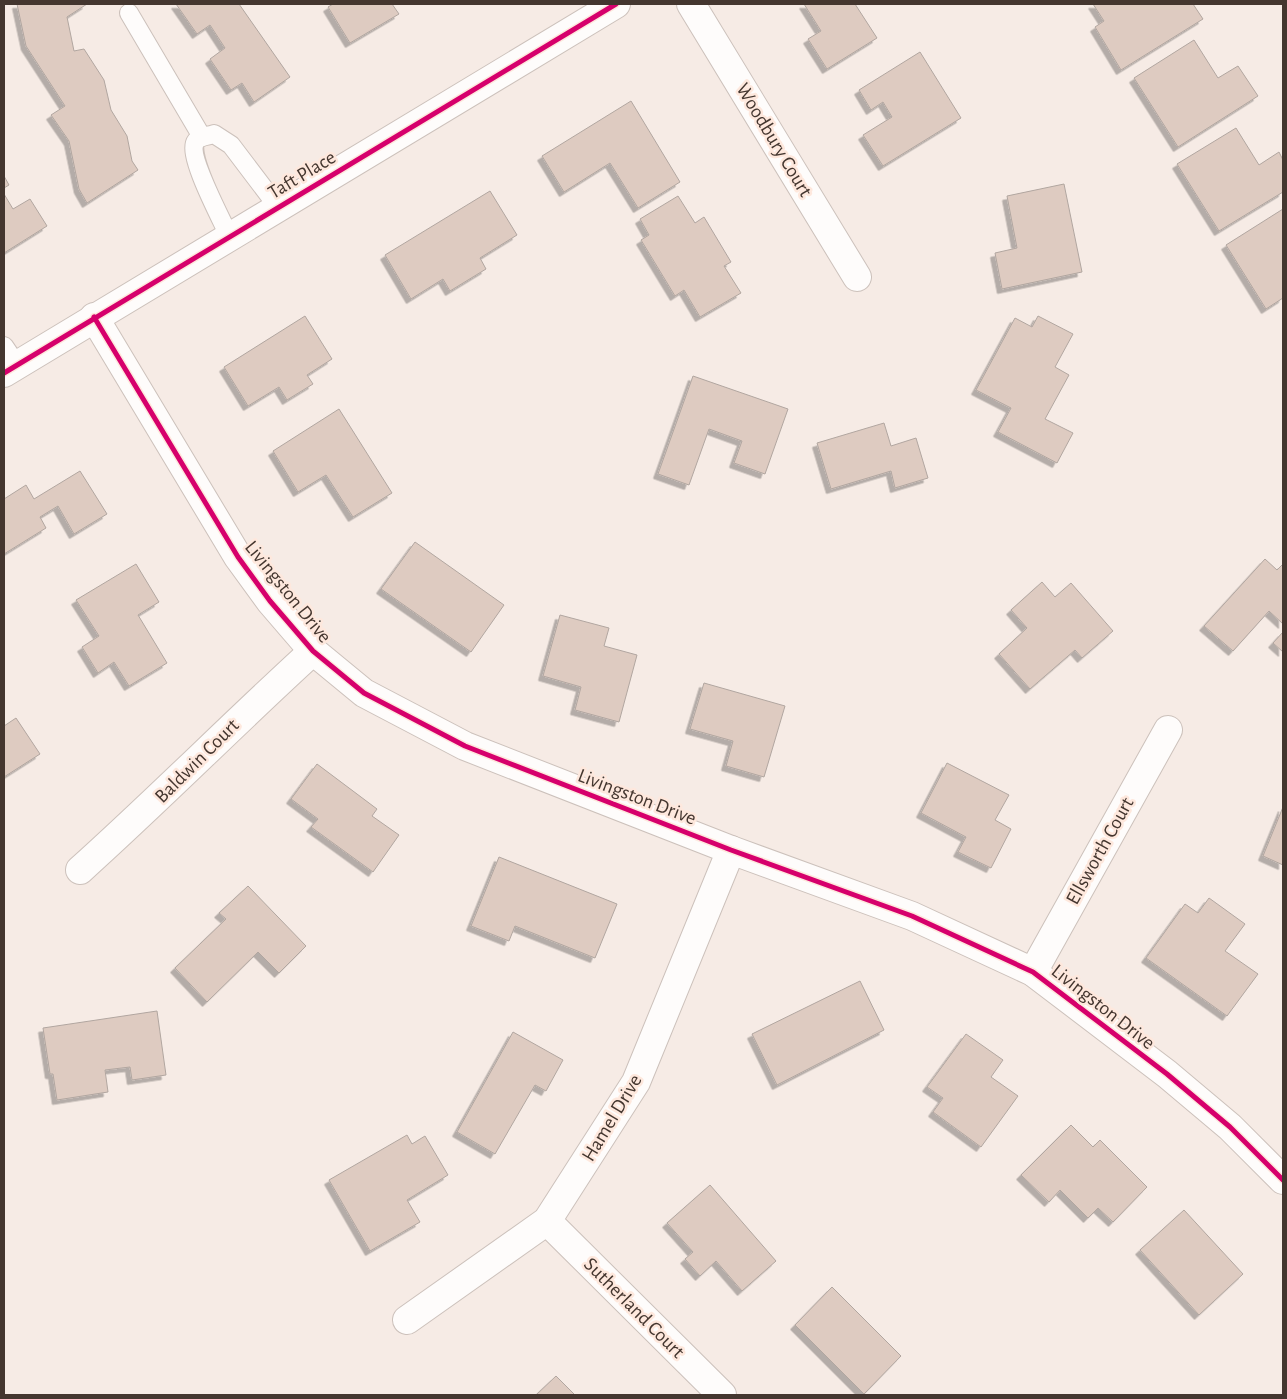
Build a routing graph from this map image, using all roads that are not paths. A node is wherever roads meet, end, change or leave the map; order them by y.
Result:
1 (616, 4) edge
2 (691, 4) edge
3 (129, 13) dead end
4 (202, 137) junction
5 (278, 207) junction
6 (229, 236) junction
7 (858, 277) dead end
8 (94, 317) junction
9 (8, 361) edge
10 (313, 651) junction
11 (1168, 730) dead end
12 (731, 850) junction
13 (80, 870) dead end
14 (1033, 972) junction
15 (1283, 1180) edge
16 (547, 1221) junction
17 (407, 1320) dead end
18 (722, 1395) edge

1 - 5 street, Taft Place
2 - 7 street, Woodbury Court
3 - 4 lane
4 - 5 lane
4 - 6 lane
5 - 6 street, Taft Place
6 - 8 street, Taft Place
8 - 9 street, Taft Place
8 - 10 street, Livingston Drive
10 - 12 street, Livingston Drive
10 - 13 street, Baldwin Court
11 - 14 street, Ellsworth Court
12 - 14 street, Livingston Drive
12 - 16 street, Hamel Drive
14 - 15 street, Livingston Drive
16 - 17 street, Hamel Drive
16 - 18 street, Sutherland Court

